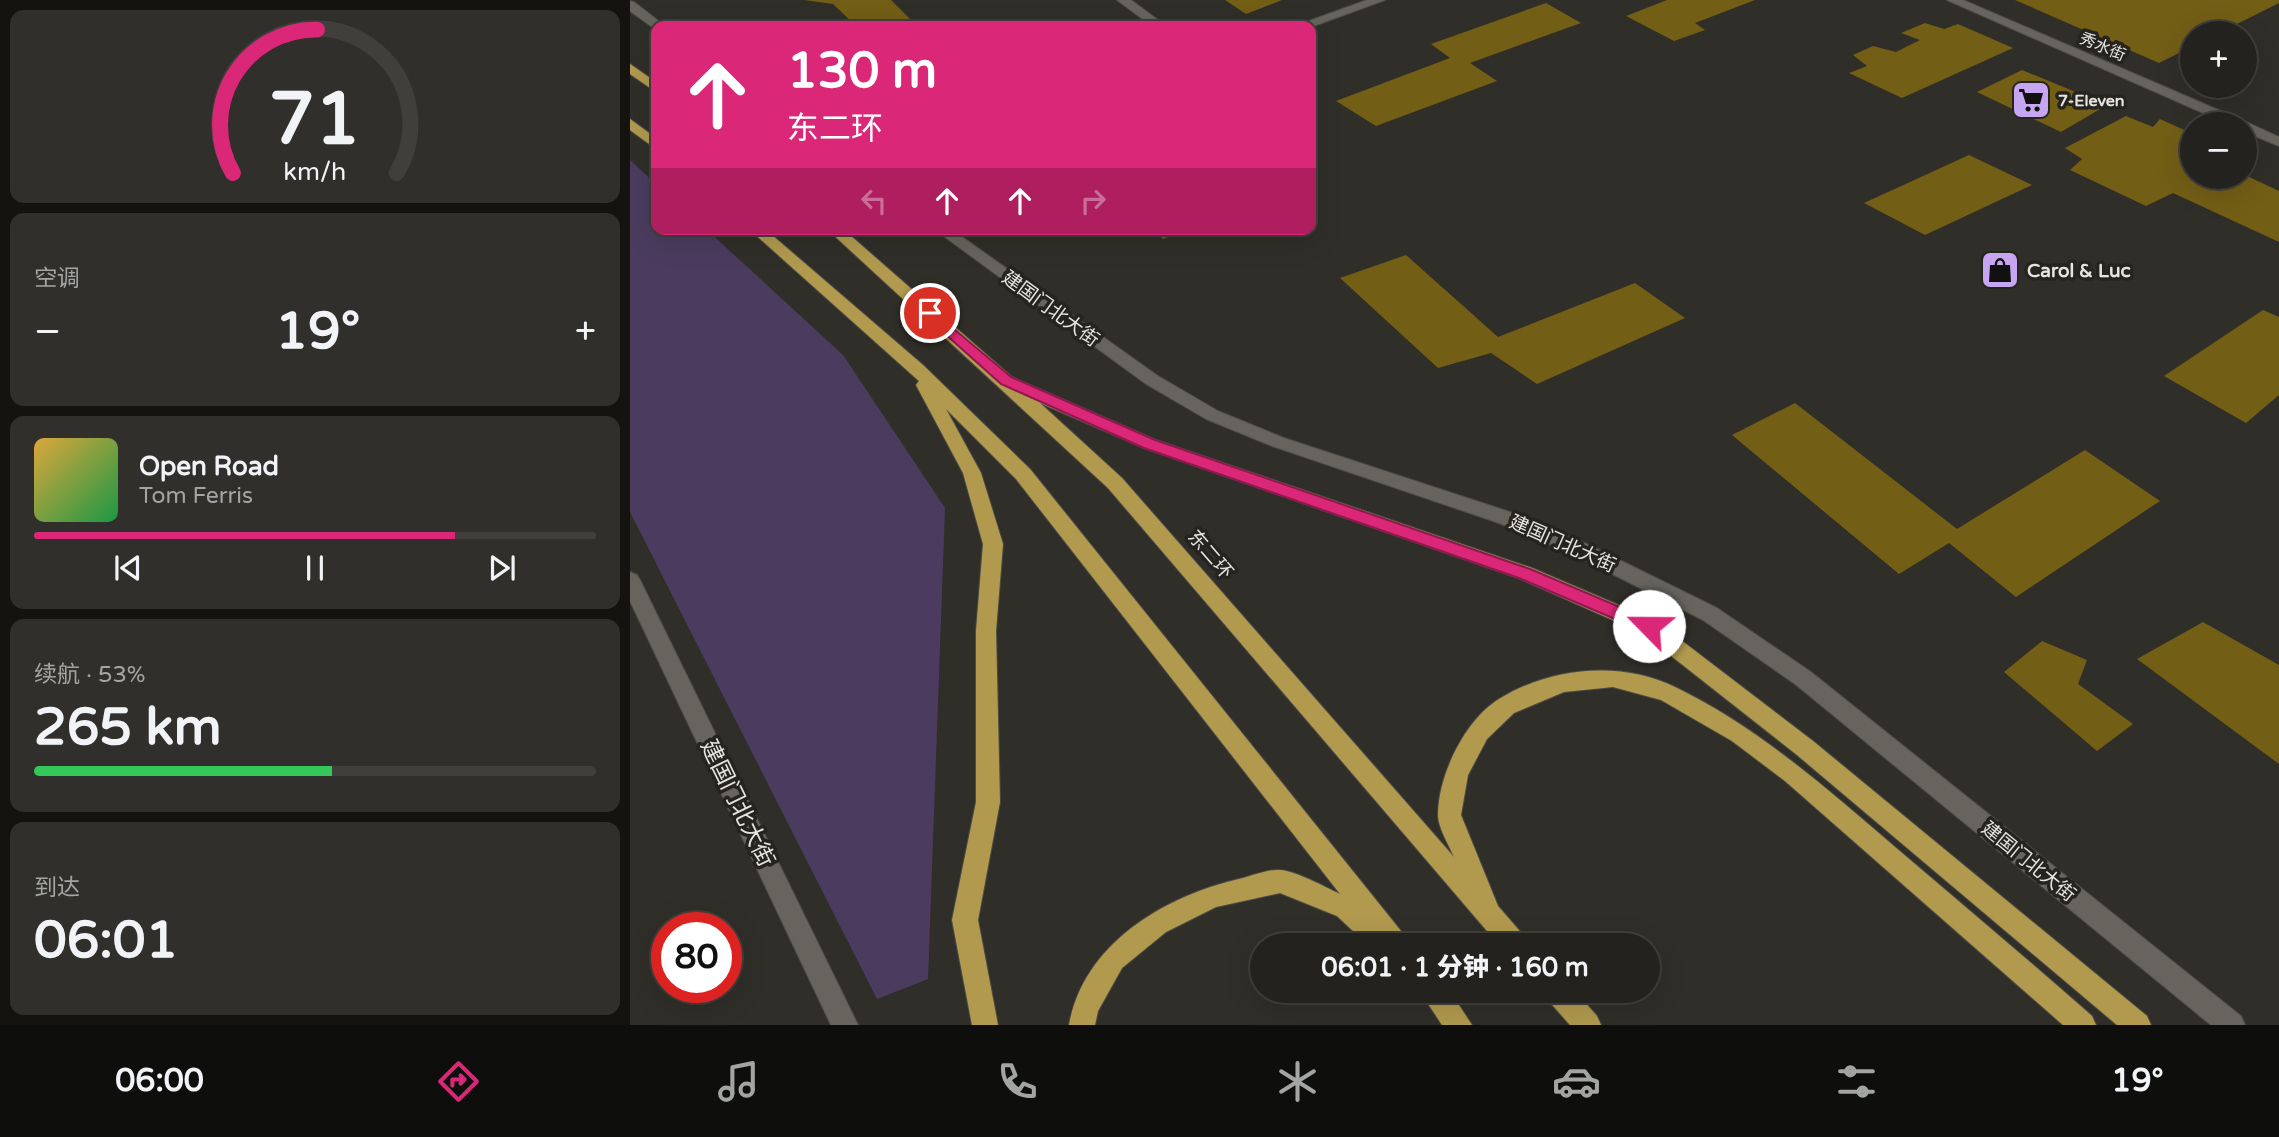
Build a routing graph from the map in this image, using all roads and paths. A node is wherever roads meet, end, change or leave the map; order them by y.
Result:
1 (1123, 0) edge
2 (1379, 0) edge
3 (1953, 0) edge
4 (630, 5) edge
5 (652, 21) edge
6 (1153, 21) edge
7 (1316, 21) edge
8 (630, 68) edge
9 (651, 84) edge
10 (2211, 112) edge
11 (630, 122) edge
12 (2257, 132) edge
13 (651, 141) edge
14 (2279, 142) edge
15 (763, 235) edge
16 (841, 235) edge
17 (949, 235) edge
18 (917, 369) junction
19 (1006, 381) junction
20 (630, 580) edge
21 (1493, 921) junction
22 (1374, 933) edge
23 (1386, 933) edge
24 (1504, 933) edge
25 (1442, 1003) edge
26 (1568, 1003) edge
27 (845, 1025) edge
28 (985, 1025) edge
29 (1082, 1025) edge
30 (1459, 1025) edge
31 (1588, 1025) edge
32 (2083, 1025) edge
33 (2138, 1025) edge
34 (2232, 1025) edge

1 - 6 street
2 - 7 street
3 - 10 street, 秀水街
4 - 5 street
8 - 9 highway
11 - 13 highway
12 - 14 street
15 - 18 highway
16 - 19 highway, 东二环
17 - 34 street, 建国门北大街
18 - 23 highway
18 - 28 highway
19 - 21 highway, 东二环
19 - 33 highway
20 - 27 street, 建国门北大街
21 - 24 highway, 东二环
21 - 32 highway
22 - 29 highway
25 - 30 highway
26 - 31 highway

